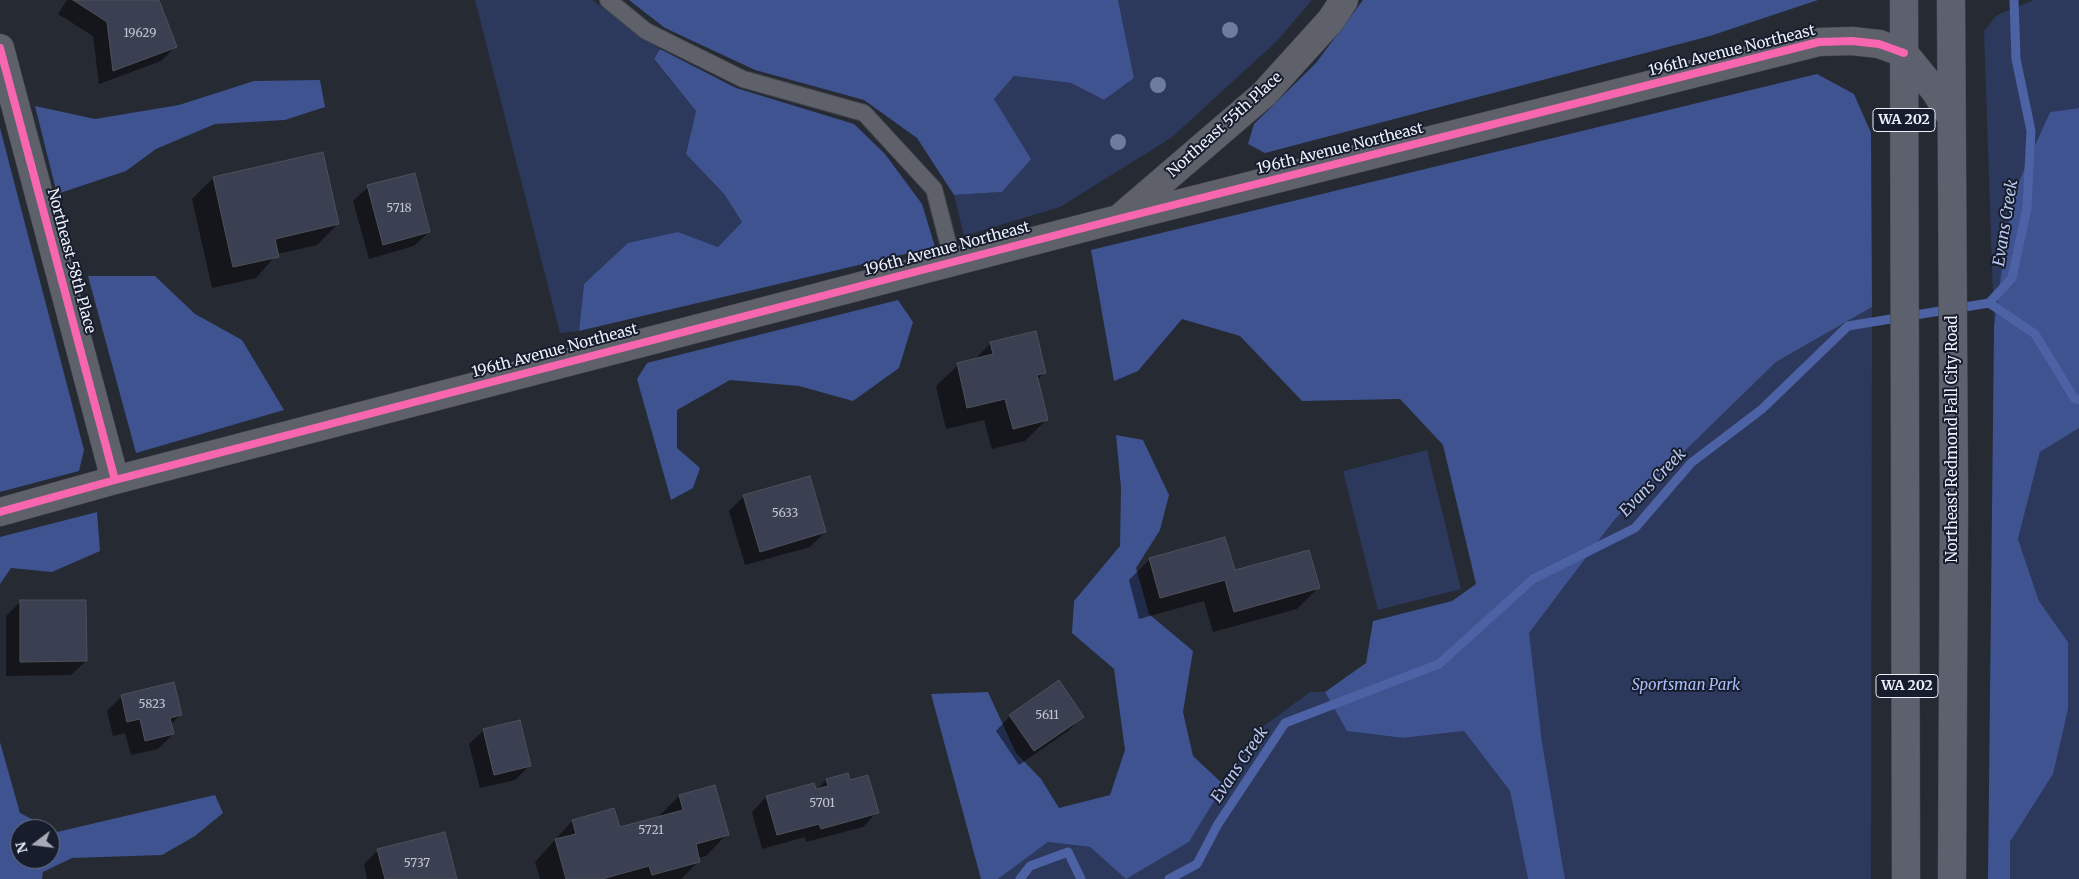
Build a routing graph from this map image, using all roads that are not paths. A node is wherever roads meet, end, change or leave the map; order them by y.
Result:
1 (608, 0) edge
2 (1344, 0) edge
3 (1904, 0) edge
4 (1951, 0) edge
5 (0, 48) edge
6 (1904, 53) junction
7 (1951, 118) junction
8 (1118, 219) junction
9 (953, 262) junction
10 (115, 480) junction
11 (0, 512) edge
12 (1906, 879) edge
13 (1952, 879) edge

1 - 9 lane
2 - 8 street, Northeast 55th Place
3 - 6 main road, WA 202
4 - 7 main road, Northeast Redmond Fall City Road / WA 202
5 - 10 street, Northeast 58th Place
6 - 7 main road
6 - 8 street, 196th Avenue Northeast
6 - 12 main road, WA 202
7 - 13 main road, Northeast Redmond Fall City Road / WA 202
8 - 9 street, 196th Avenue Northeast
9 - 10 street, 196th Avenue Northeast
10 - 11 street, 196th Avenue Northeast

